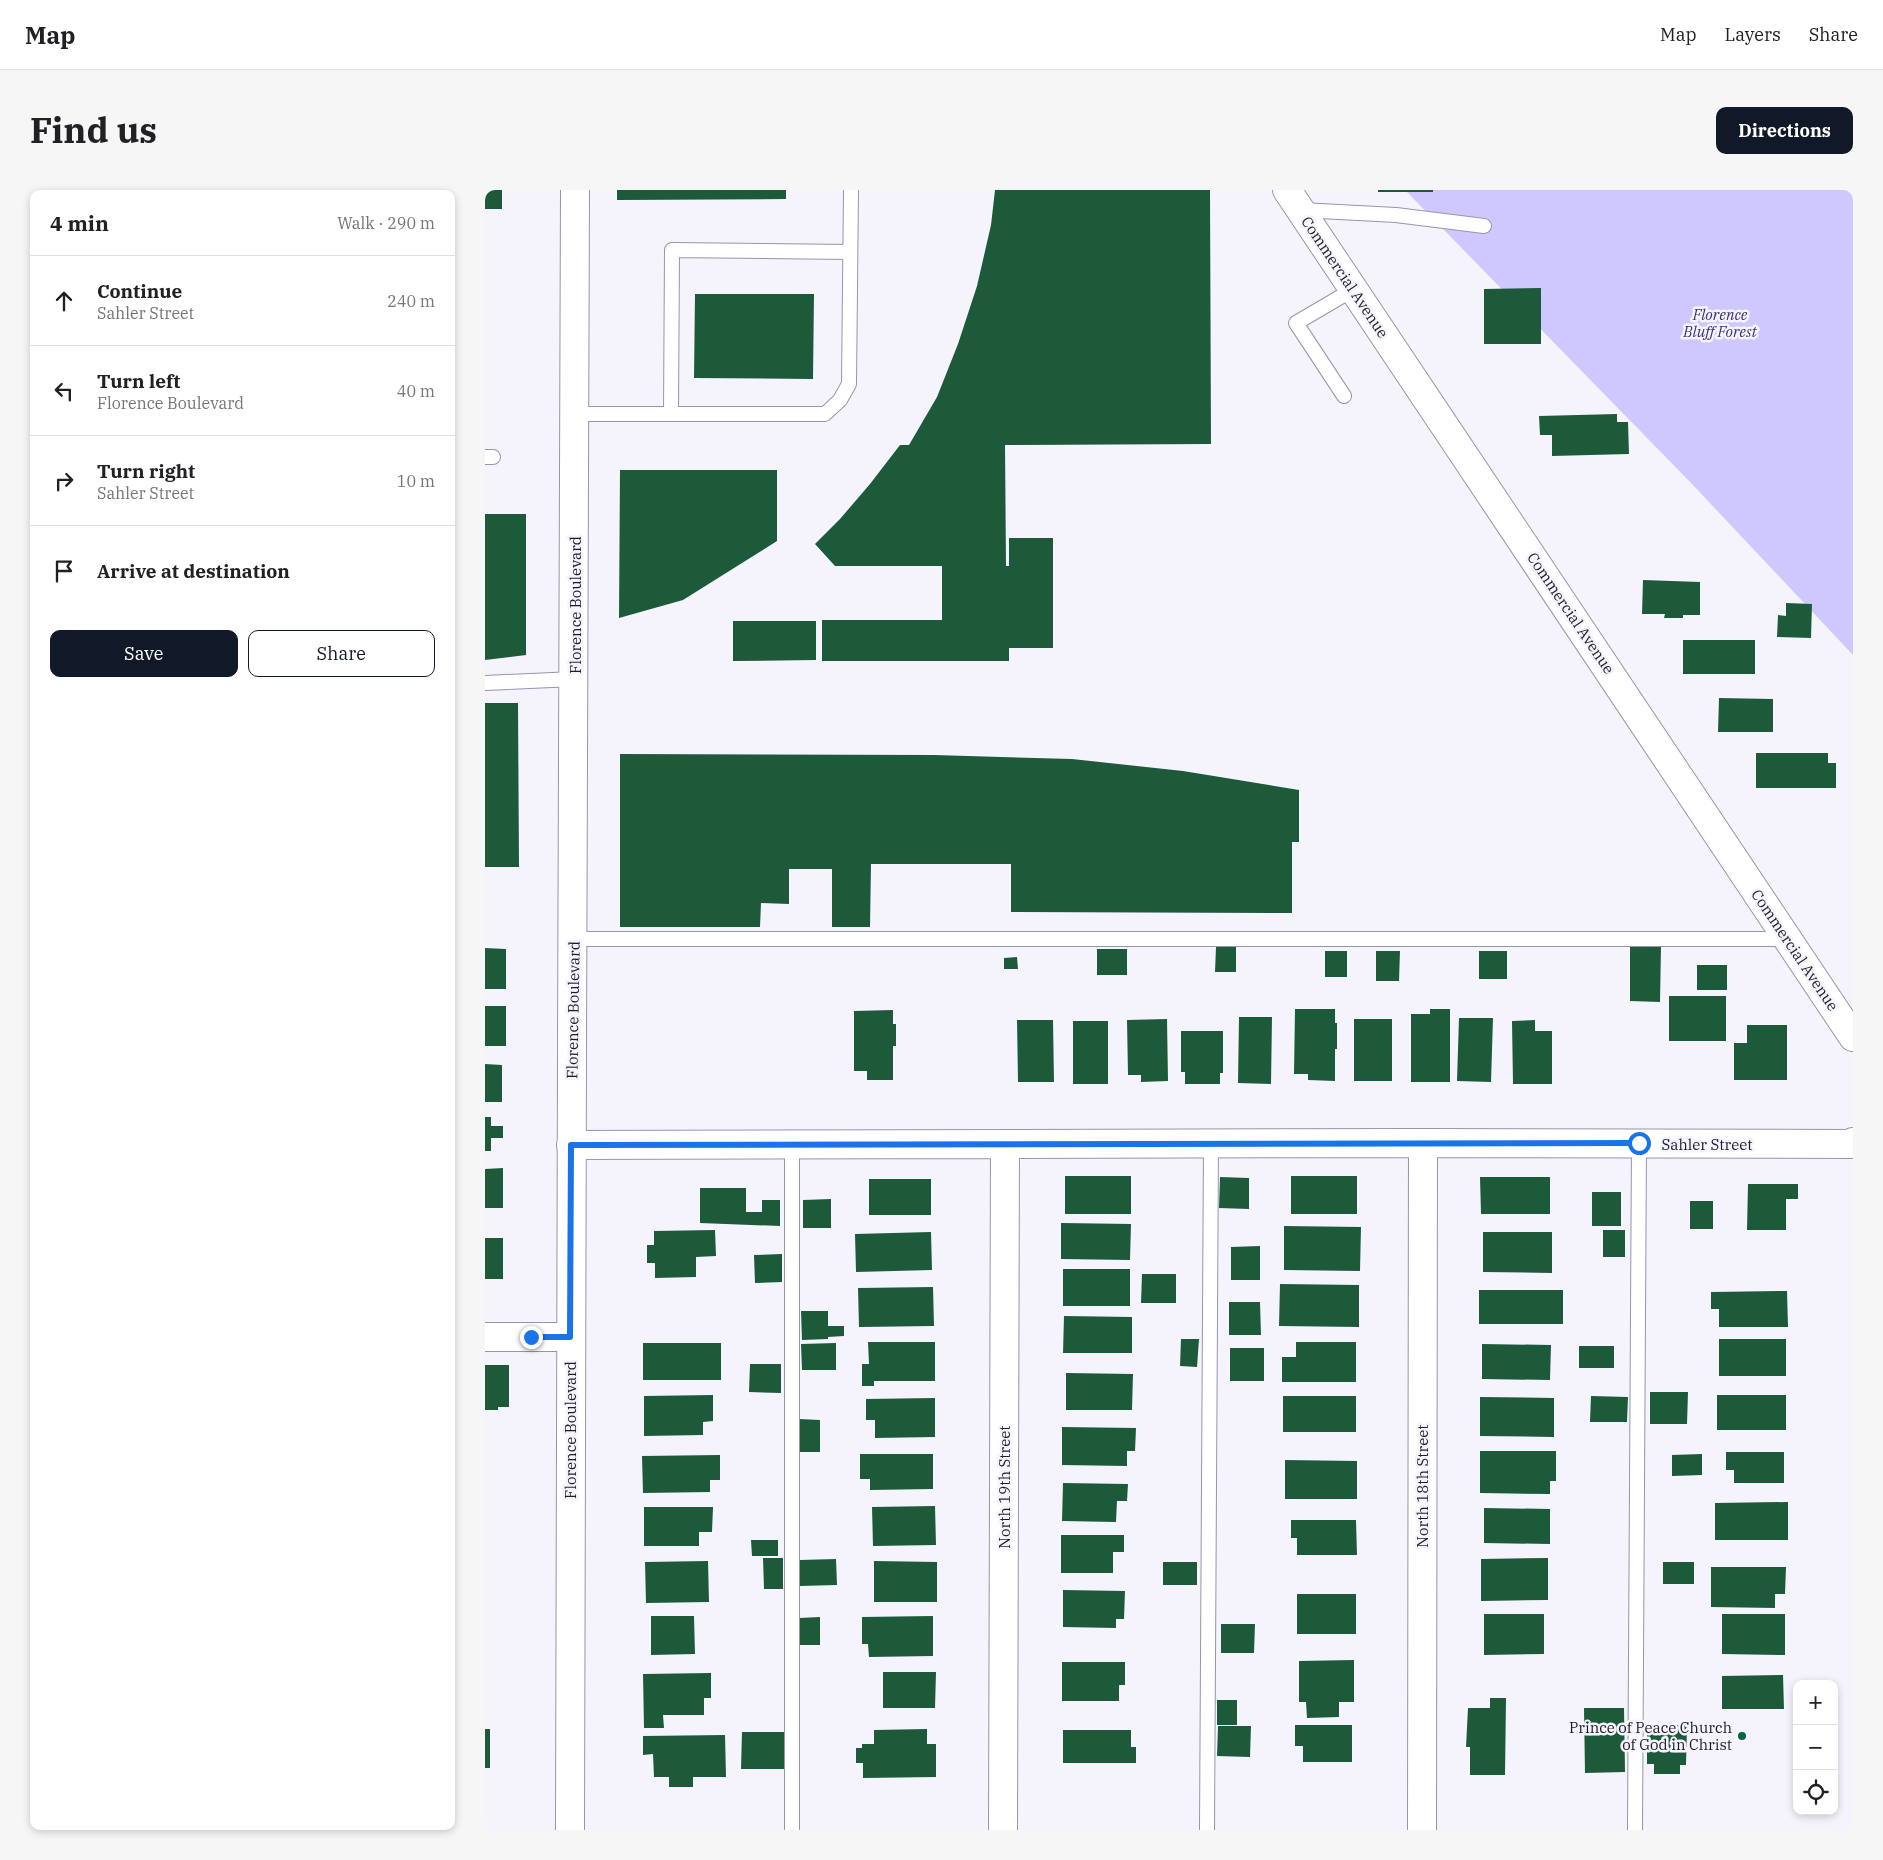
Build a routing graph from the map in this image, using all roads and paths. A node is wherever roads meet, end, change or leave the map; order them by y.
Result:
1 (575, 190) edge
2 (851, 190) edge
3 (1294, 200) edge
4 (1484, 226) dead end
5 (850, 252) junction
6 (1354, 289) junction
7 (1344, 396) dead end
8 (575, 414) junction
9 (671, 414) junction
10 (575, 679) junction
11 (485, 683) edge
12 (574, 939) junction
13 (1789, 939) junction
14 (1853, 1037) edge
15 (1211, 1143) junction
16 (1423, 1143) junction
17 (1639, 1143) junction
18 (793, 1144) junction
19 (1005, 1144) junction
20 (571, 1145) junction
21 (1852, 1147) edge
22 (485, 1337) edge
23 (570, 1337) junction
24 (570, 1830) edge
25 (792, 1830) edge
26 (1003, 1830) edge
27 (1207, 1830) edge
28 (1422, 1830) edge
29 (1635, 1830) edge

1 - 8 street, Florence Boulevard
2 - 5 lane
3 - 4 lane
3 - 6 street, Commercial Avenue
5 - 9 lane
5 - 9 lane
6 - 7 lane
6 - 13 street, Commercial Avenue
8 - 9 lane
8 - 10 street, Florence Boulevard
10 - 11 lane
10 - 12 street, Florence Boulevard
12 - 13 lane
12 - 20 street, Florence Boulevard
13 - 14 street, Commercial Avenue
15 - 16 street, Sahler Street
15 - 19 street, Sahler Street
15 - 27 lane
16 - 17 street, Sahler Street
16 - 28 street, North 18th Street
17 - 21 street, Sahler Street
17 - 29 lane
18 - 19 street, Sahler Street
18 - 20 street, Sahler Street
18 - 25 lane
19 - 26 street, North 19th Street
20 - 23 street, Florence Boulevard
22 - 23 street
23 - 24 street, Florence Boulevard

